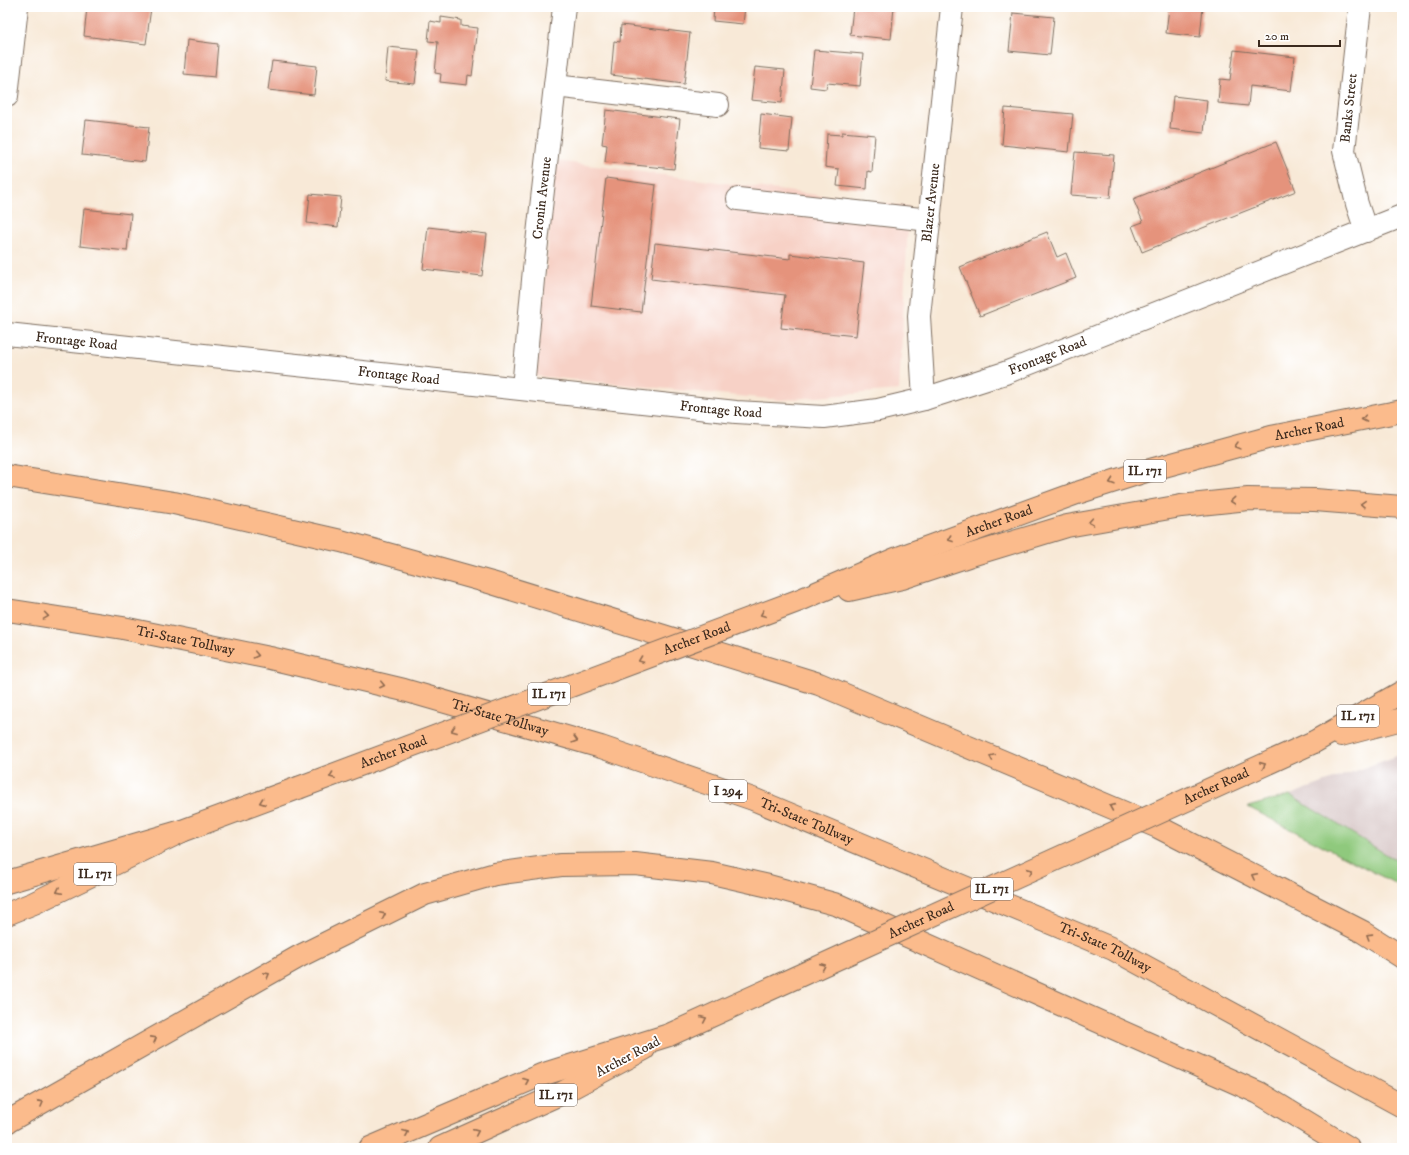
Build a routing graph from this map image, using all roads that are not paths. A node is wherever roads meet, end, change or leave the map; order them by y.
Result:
1 (17, 7) edge
2 (564, 7) edge
3 (952, 7) edge
4 (1360, 7) edge
5 (555, 86) junction
6 (7, 96) edge
7 (718, 105) dead end
8 (738, 199) dead end
9 (1402, 216) edge
10 (930, 220) junction
11 (1366, 230) junction
12 (7, 334) edge
13 (523, 388) junction
14 (924, 399) junction
15 (1402, 411) edge
16 (7, 476) edge
17 (1402, 507) edge
18 (899, 568) junction
19 (7, 610) edge
20 (1402, 692) edge
21 (1402, 719) edge
22 (1314, 742) junction
23 (182, 832) junction
24 (7, 882) edge
25 (7, 914) edge
26 (1402, 957) edge
27 (669, 1035) junction
28 (1402, 1106) edge
29 (7, 1122) edge
30 (370, 1148) edge
31 (440, 1148) edge
32 (1349, 1148) edge

1 - 6 street
2 - 5 street, Cronin Avenue
3 - 10 street, Blazer Avenue
4 - 11 street, Banks Street
5 - 7 street
5 - 13 street, Cronin Avenue
8 - 10 street
9 - 11 street, Frontage Road
10 - 14 street, Blazer Avenue
11 - 14 street, Frontage Road
12 - 13 street, Frontage Road
13 - 14 street, Frontage Road
15 -> 18 main road, Archer Road / IL 171
26 -> 16 main road
17 -> 18 main road
18 -> 23 main road, Archer Road / IL 171, bridge
19 -> 28 main road, Tri-State Tollway / I 294
20 - 22 main road, Archer Road / IL 171
21 - 22 main road
27 -> 22 main road, Archer Road / IL 171, bridge
23 - 24 main road
23 -> 25 main road, Archer Road / IL 171
30 -> 27 main road
31 -> 27 main road, Archer Road / IL 171
29 -> 32 main road

